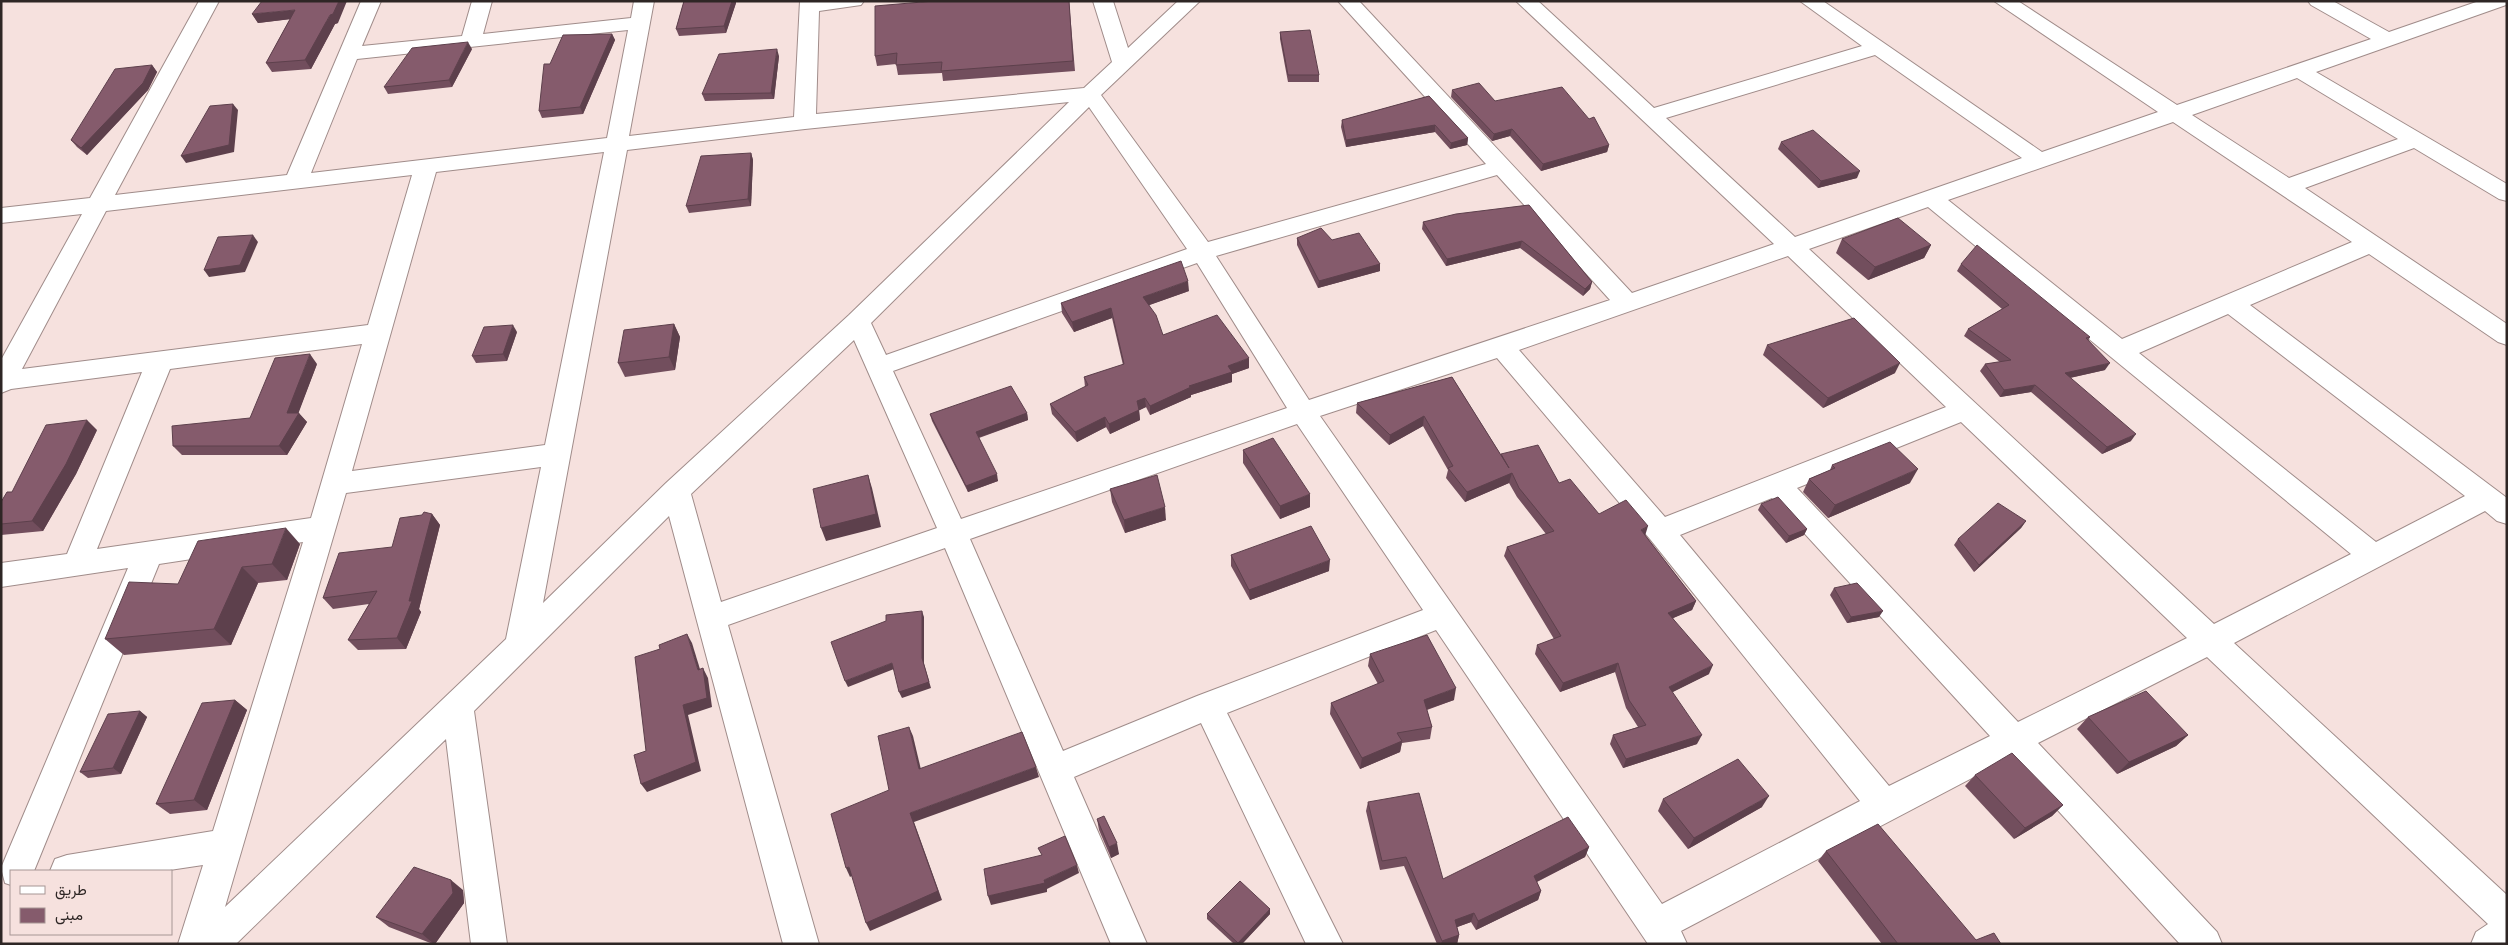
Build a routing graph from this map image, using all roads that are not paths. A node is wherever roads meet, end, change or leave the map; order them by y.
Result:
1 (209, 1) edge
2 (371, 1) edge
3 (482, 1) edge
4 (854, 1) edge
5 (1103, 1) edge
6 (1190, 1) edge
7 (1348, 1) edge
8 (1526, 1) edge
9 (1810, 1) edge
10 (2318, 1) edge
11 (2500, 1) edge
12 (2011, 2) edge
13 (810, 4) edge
14 (2507, 4) edge
15 (642, 12) edge
16 (2388, 40) junction
17 (471, 41) junction
18 (1877, 48) junction
19 (348, 54) junction
20 (1123, 64) junction
21 (2300, 71) junction
22 (1090, 94) junction
23 (2176, 114) junction
24 (1650, 116) junction
25 (805, 122) junction
26 (2416, 140) junction
27 (618, 143) junction
28 (2041, 161) junction
29 (426, 167) junction
30 (1501, 167) junction
31 (296, 182) junction
32 (2287, 187) junction
33 (2507, 194) edge
34 (1932, 199) junction
35 (99, 204) junction
36 (1, 216) edge
37 (2370, 244) junction
38 (1792, 247) junction
39 (1202, 252) junction
40 (1628, 304) junction
41 (2232, 304) junction
42 (858, 321) junction
43 (378, 333) junction
44 (2507, 336) edge
45 (1502, 347) junction
46 (2121, 350) junction
47 (160, 361) junction
48 (878, 367) junction
49 (2, 382) edge
50 (1965, 410) junction
51 (1303, 412) junction
52 (558, 454) junction
53 (334, 484) junction
54 (1777, 485) junction
55 (676, 491) junction
56 (2496, 505) edge
57 (322, 528) junction
58 (1660, 531) junction
59 (953, 534) junction
60 (148, 554) junction
61 (2372, 555) junction
62 (77, 564) junction
63 (1, 575) edge
64 (1443, 615) junction
65 (711, 618) junction
66 (2212, 640) junction
67 (522, 642) junction
68 (1208, 706) junction
69 (458, 707) junction
70 (2013, 739) junction
71 (1054, 770) junction
72 (1884, 804) junction
73 (226, 845) junction
74 (17, 870) edge
75 (73, 870) edge
76 (2507, 919) edge
77 (2507, 932) edge
78 (1663, 935) edge
79 (196, 944) edge
80 (211, 944) edge
81 (489, 944) edge
82 (801, 944) edge
83 (1129, 944) edge
84 (1325, 944) edge
85 (2204, 944) edge
86 (2488, 944) edge

1 - 35 street
2 - 19 street
3 - 17 street
4 - 13 street
5 - 20 street
6 - 20 street
7 - 30 street
8 - 24 street
9 - 18 street
10 - 16 street
11 - 14 street
11 - 16 street
12 - 23 street
13 - 25 street
15 - 17 street
15 - 27 street
16 - 21 street
17 - 19 street
18 - 24 street
18 - 28 street
19 - 31 street
20 - 22 street
21 - 23 street
21 - 26 street
22 - 25 street
22 - 39 street
22 - 42 street
23 - 28 street
23 - 32 street
24 - 38 street
25 - 27 street
26 - 32 street
26 - 33 street
27 - 29 street
27 - 52 street
28 - 34 street
29 - 31 street
29 - 43 street
30 - 39 street
30 - 40 street
31 - 35 street
32 - 37 street
34 - 38 street
34 - 46 street
35 - 36 street
35 - 49 street
37 - 41 street
37 - 44 street
38 - 40 street
38 - 50 street
39 - 48 street
39 - 51 street
40 - 45 street
41 - 46 street
41 - 56 street
42 - 48 street
42 - 55 street
43 - 47 street
43 - 53 street
45 - 51 street
45 - 58 street
46 - 61 street
47 - 49 street
47 - 62 street
48 - 59 street
50 - 54 street
50 - 66 street
51 - 59 street
51 - 64 street
52 - 53 street
52 - 67 street
53 - 57 street
54 - 58 street
54 - 70 street
55 - 65 street
55 - 67 street
56 - 61 street
57 - 60 street
57 - 73 street
58 - 72 street
59 - 65 street
59 - 71 street
60 - 62 street
60 - 74 street
61 - 66 street
62 - 63 street
64 - 68 street
64 - 78 street
65 - 82 street
66 - 70 street
66 - 76 street
67 - 69 street
68 - 71 street
68 - 84 street
69 - 80 street
69 - 81 street
70 - 72 street
70 - 85 street
71 - 83 street
72 - 78 street
73 - 75 street
73 - 79 street
77 - 86 street

